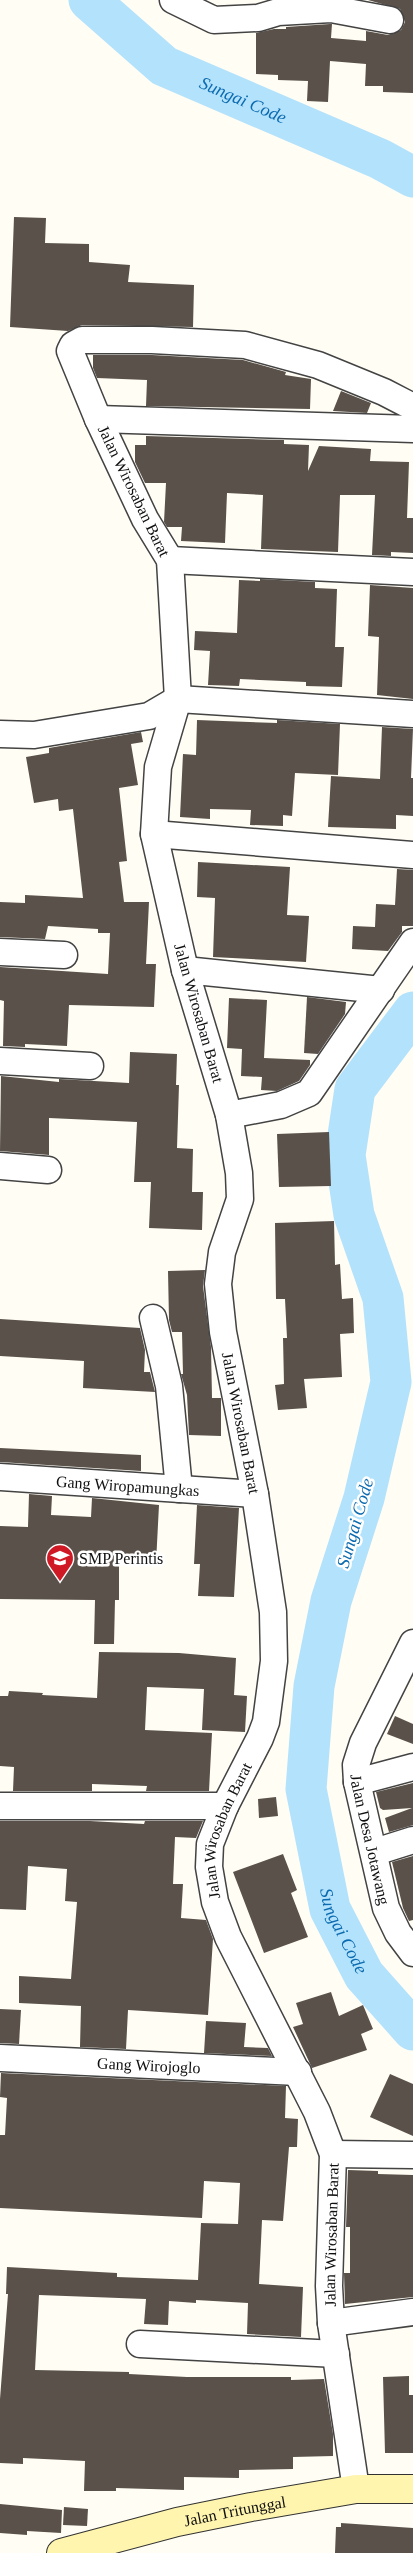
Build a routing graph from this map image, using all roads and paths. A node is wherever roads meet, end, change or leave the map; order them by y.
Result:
1 (173, 0) edge
2 (332, 5) edge
3 (390, 20) dead end
4 (413, 408) edge
5 (98, 419) junction
6 (413, 429) edge
7 (170, 560) junction
8 (413, 572) edge
9 (178, 699) junction
10 (413, 714) edge
11 (0, 734) edge
12 (154, 834) junction
13 (413, 855) edge
14 (413, 942) edge
15 (0, 952) edge
16 (64, 955) dead end
17 (184, 970) junction
18 (381, 990) junction
19 (0, 1062) edge
20 (90, 1066) dead end
21 (229, 1115) junction
22 (0, 1166) edge
23 (48, 1170) dead end
24 (154, 1318) dead end
25 (0, 1477) edge
26 (179, 1489) junction
27 (254, 1494) junction
28 (413, 1643) edge
29 (413, 1767) edge
30 (357, 1782) junction
31 (0, 1806) edge
32 (225, 1806) junction
33 (413, 1840) edge
34 (375, 1852) junction
35 (413, 1953) edge
36 (0, 2058) edge
37 (298, 2072) junction
38 (333, 2154) junction
39 (413, 2155) edge
40 (413, 2312) edge
41 (331, 2323) junction
42 (140, 2344) dead end
43 (336, 2354) junction
44 (356, 2489) junction
45 (413, 2489) edge
46 (61, 2553) edge

1 - 2 street
2 - 3 street
4 - 5 street, Jalan Wirosaban Barat
5 - 6 street
5 - 7 street, Jalan Wirosaban Barat
7 - 8 street
7 - 9 street, Jalan Wirosaban Barat
9 - 10 street
9 - 11 street
9 - 12 street, Jalan Wirosaban Barat
12 - 13 street
12 - 17 street, Jalan Wirosaban Barat
14 - 18 street
15 - 16 street
17 - 18 street
17 - 21 street, Jalan Wirosaban Barat
18 - 21 street
19 - 20 street
21 - 27 street, Jalan Wirosaban Barat
22 - 23 street
24 - 26 street
25 - 26 street, Gang Wiropamungkas
26 - 27 street, Gang Wiropamungkas
27 - 32 street, Jalan Wirosaban Barat
28 - 30 street, Jalan Desa Jotawang
29 - 30 street
30 - 34 street, Jalan Desa Jotawang
31 - 32 street
32 - 37 street, Jalan Wirosaban Barat
33 - 34 street
34 - 35 street, Jalan Desa Jotawang
36 - 37 street, Gang Wirojoglo
37 - 38 street, Jalan Wirosaban Barat
38 - 39 street
38 - 41 street, Jalan Wirosaban Barat
40 - 41 street
41 - 43 street, Jalan Wirosaban Barat
42 - 43 street
43 - 44 street, Jalan Wirosaban Barat
44 - 45 main road, Jalan Tritunggal
44 - 46 main road, Jalan Tritunggal

